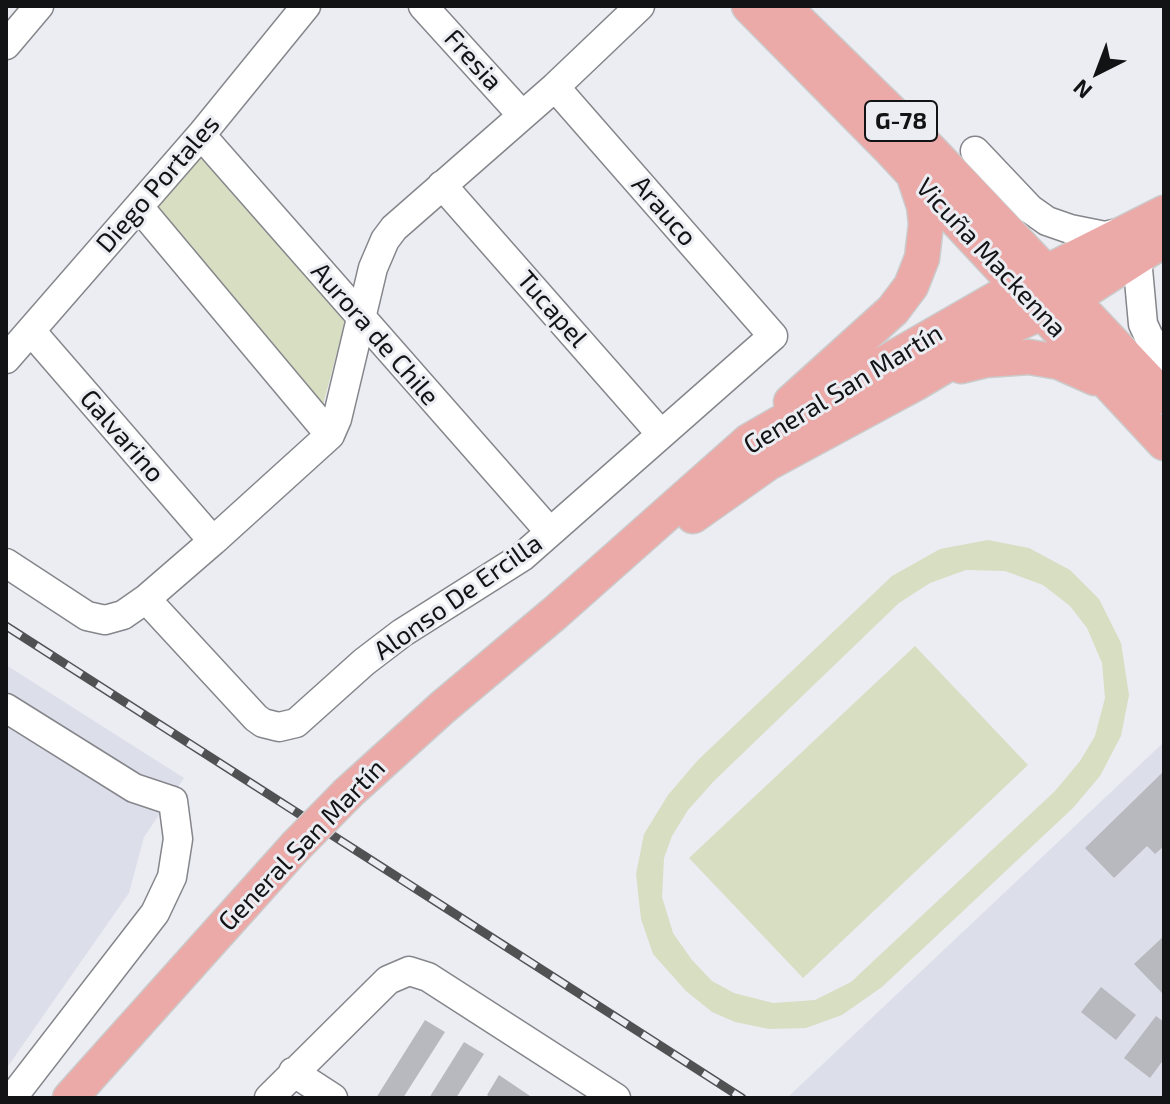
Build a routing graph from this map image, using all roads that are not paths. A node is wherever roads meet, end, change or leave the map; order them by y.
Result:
1 (39, 6) edge
2 (306, 6) edge
3 (423, 6) edge
4 (640, 6) edge
5 (749, 6) edge
6 (783, 6) edge
7 (6, 45) edge
8 (555, 87) junction
9 (522, 115) junction
10 (201, 135) junction
11 (975, 151) dead end
12 (911, 171) junction
13 (442, 185) junction
14 (139, 207) junction
15 (1164, 213) edge
16 (1143, 243) edge
17 (1032, 280) junction
18 (1072, 299) junction
19 (1041, 313) junction
20 (361, 318) junction
21 (31, 331) junction
22 (773, 336) joint
23 (1164, 357) edge
24 (6, 359) edge
25 (916, 383) junction
26 (1110, 387) junction
27 (1164, 397) edge
28 (661, 434) junction
29 (330, 435) junction
30 (749, 441) junction
31 (1164, 443) edge
32 (550, 532) junction
33 (213, 541) junction
34 (6, 563) edge
35 (146, 599) junction
36 (555, 613) junction
37 (6, 708) edge
38 (293, 1072) junction
39 (12, 1098) edge
40 (70, 1098) edge
41 (269, 1098) edge
42 (333, 1098) edge
43 (616, 1098) edge

1 - 7 street
2 - 10 street, Diego Portales
3 - 9 street, Fresia
4 - 8 street
5 - 12 main road, Vicuña Mackenna / G-78
6 - 17 main road, Vicuña Mackenna / G-78
8 - 9 street
8 - 22 street, Arauco
9 - 13 street
10 - 14 street, Diego Portales
10 - 20 street, Aurora de Chile
11 - 16 street
12 - 17 main road, Vicuña Mackenna / G-78
12 - 30 main road
13 - 20 street
13 - 28 street, Tucapel
14 - 21 street, Diego Portales
14 - 29 street
15 - 16 main road, General San Martín
16 - 17 main road, General San Martín
16 - 18 main road, General San Martín
16 - 23 street
17 - 18 main road, Vicuña Mackenna / G-78
17 - 19 main road, Vicuña Mackenna / G-78
17 - 30 main road, General San Martín
18 - 19 main road, General San Martín
18 - 27 main road, Vicuña Mackenna / G-78
19 - 25 main road, General San Martín
19 - 26 main road, Vicuña Mackenna / G-78
20 - 29 street
20 - 32 street, Aurora de Chile
21 - 24 street, Diego Portales
21 - 33 street, Galvarino
22 - 28 street, Alonso De Ercilla
25 - 26 main road
25 - 36 main road, General San Martín
26 - 31 main road, Vicuña Mackenna / G-78
28 - 32 street, Alonso De Ercilla
29 - 33 street
30 - 36 main road, General San Martín
32 - 35 street, Alonso De Ercilla
33 - 35 street
34 - 35 street
36 - 40 main road, General San Martín, bridge
37 - 39 street
38 - 41 street
38 - 42 street
38 - 43 street

